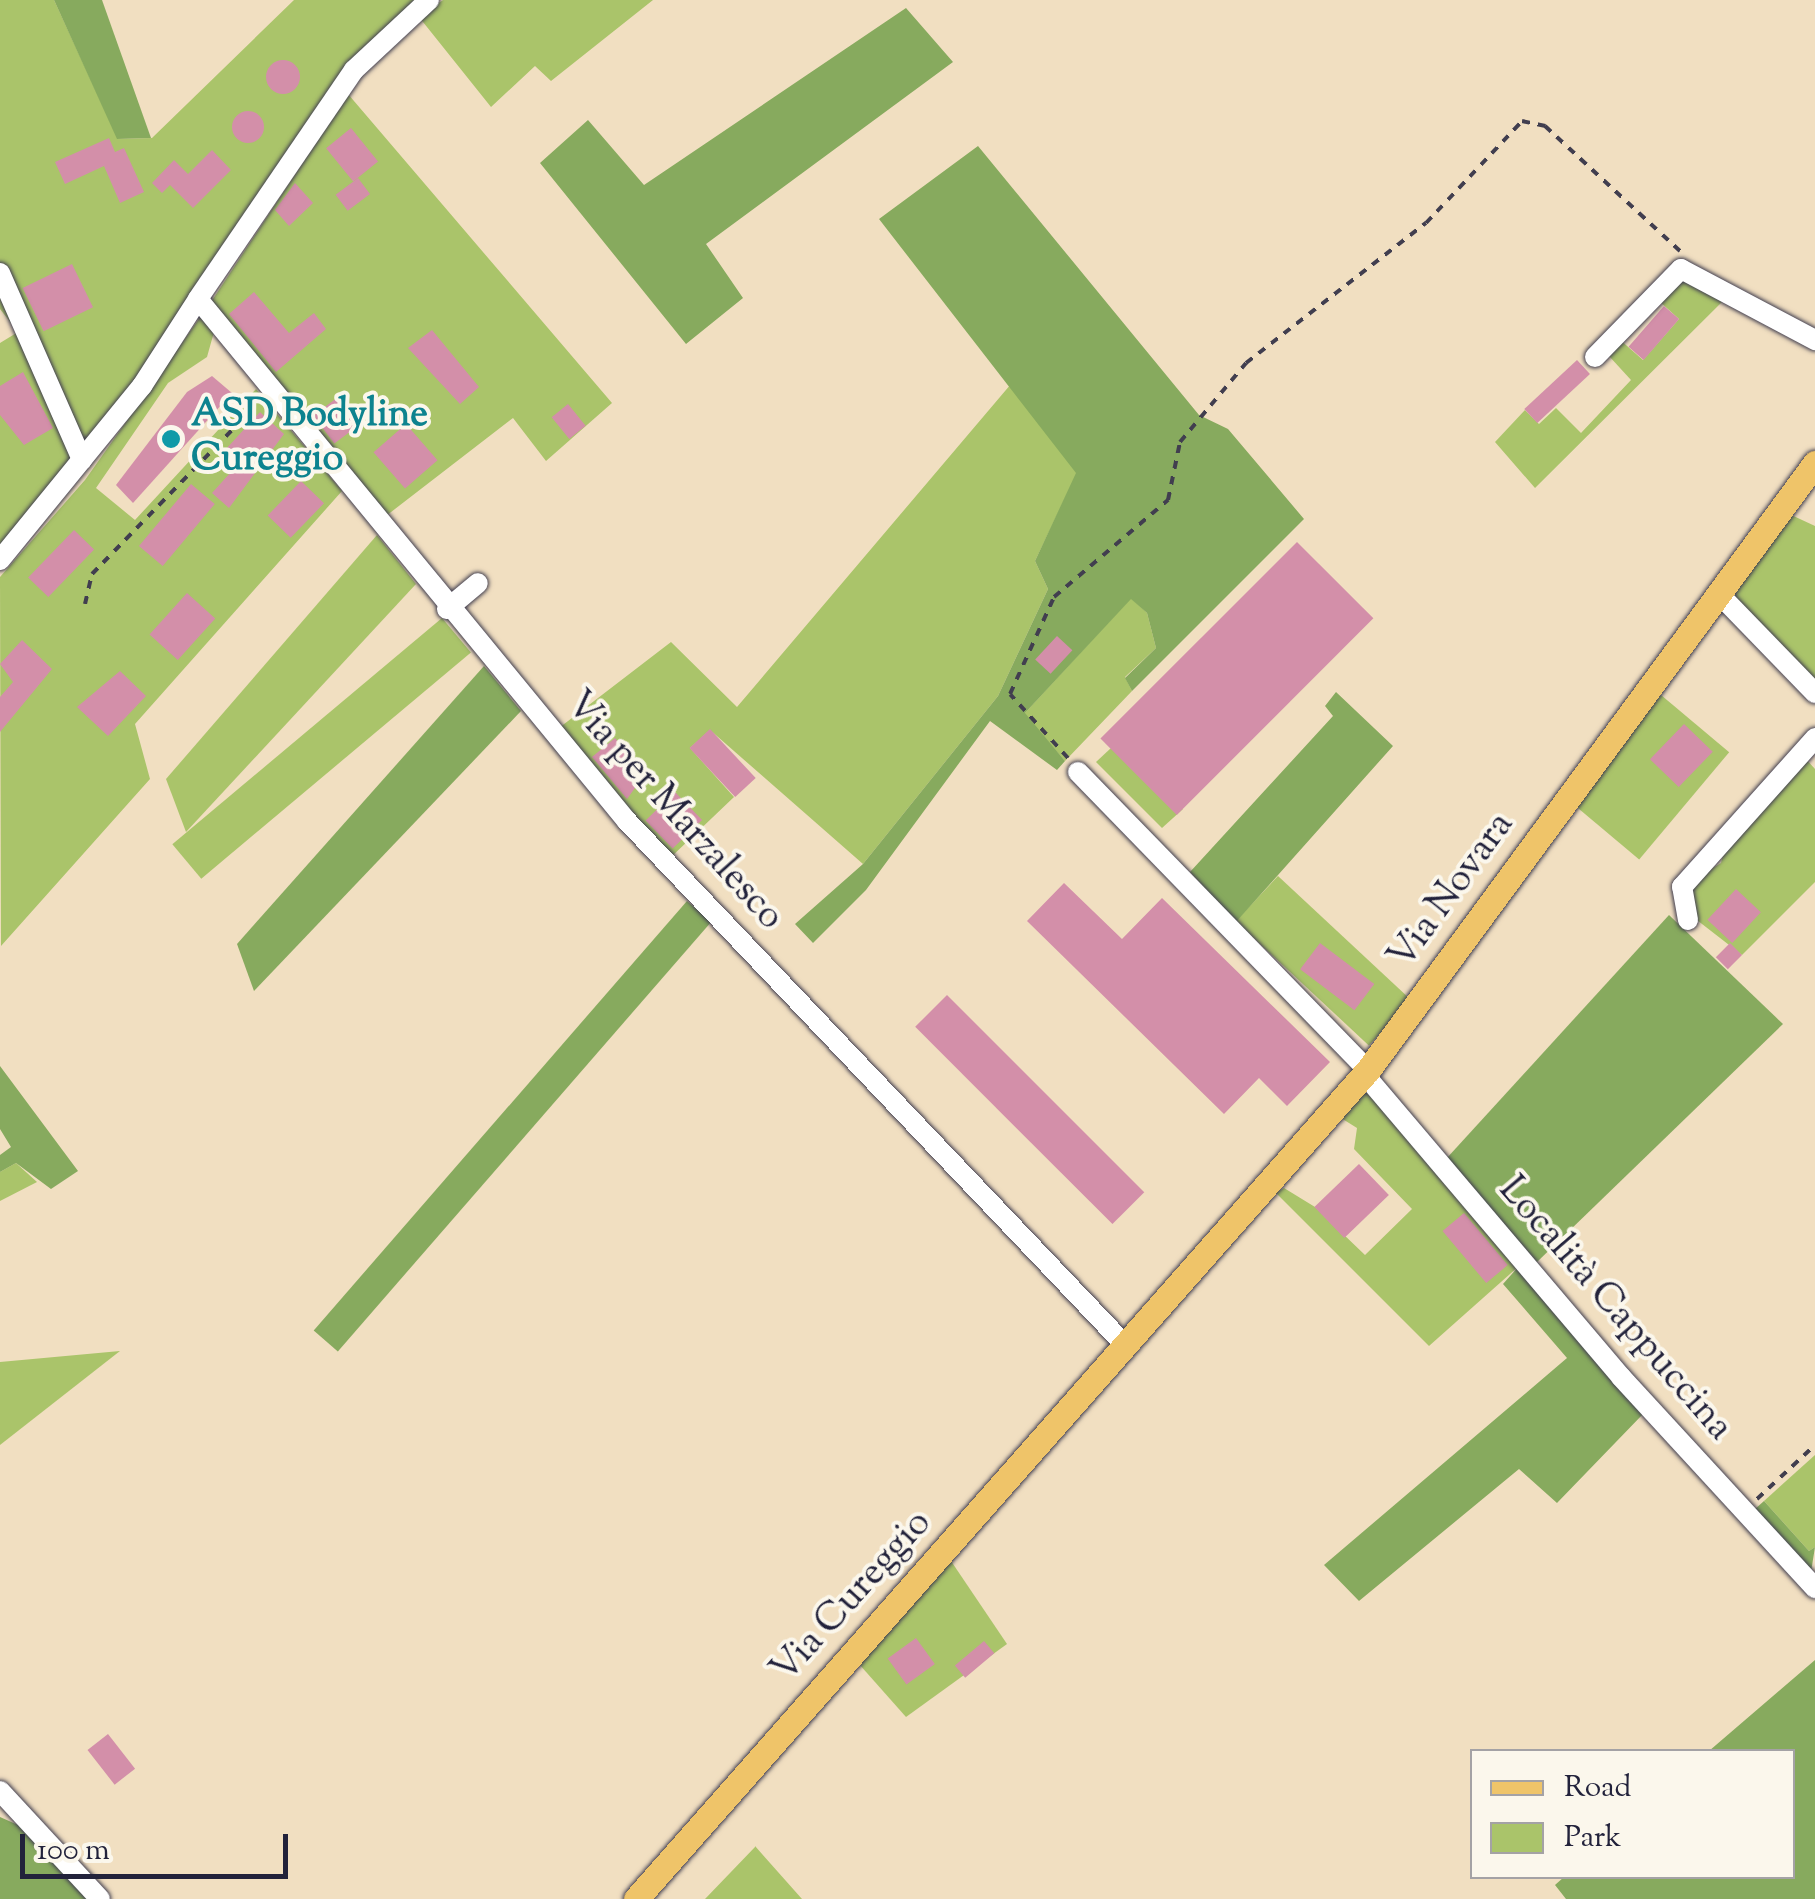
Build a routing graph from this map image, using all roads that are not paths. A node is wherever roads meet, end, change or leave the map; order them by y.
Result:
1 (429, 0) edge
2 (0, 273) edge
3 (198, 299) junction
4 (1815, 340) edge
5 (1595, 358) dead end
6 (82, 460) junction
7 (1815, 463) edge
8 (0, 560) edge
9 (478, 584) dead end
10 (1719, 594) junction
11 (447, 609) junction
12 (1815, 693) edge
13 (1815, 738) edge
14 (1078, 772) road end
15 (1688, 920) dead end
16 (1366, 1072) junction
17 (1126, 1346) junction
18 (1815, 1588) edge
19 (0, 1790) edge
20 (100, 1899) edge
21 (636, 1899) edge

1 - 3 street
2 - 6 street
3 - 6 street
3 - 11 street, Via per Marzalesco
4 - 5 street
6 - 8 street
7 - 10 main road, Via Novara
9 - 11 street
10 - 12 street
10 - 16 main road, Via Novara
11 - 17 street, Via per Marzalesco
13 - 15 street
14 - 16 street, Località Cappuccina
16 - 17 main road, Via Novara
16 - 18 street, Località Cappuccina
17 - 21 main road, Via Cureggio
19 - 20 street

